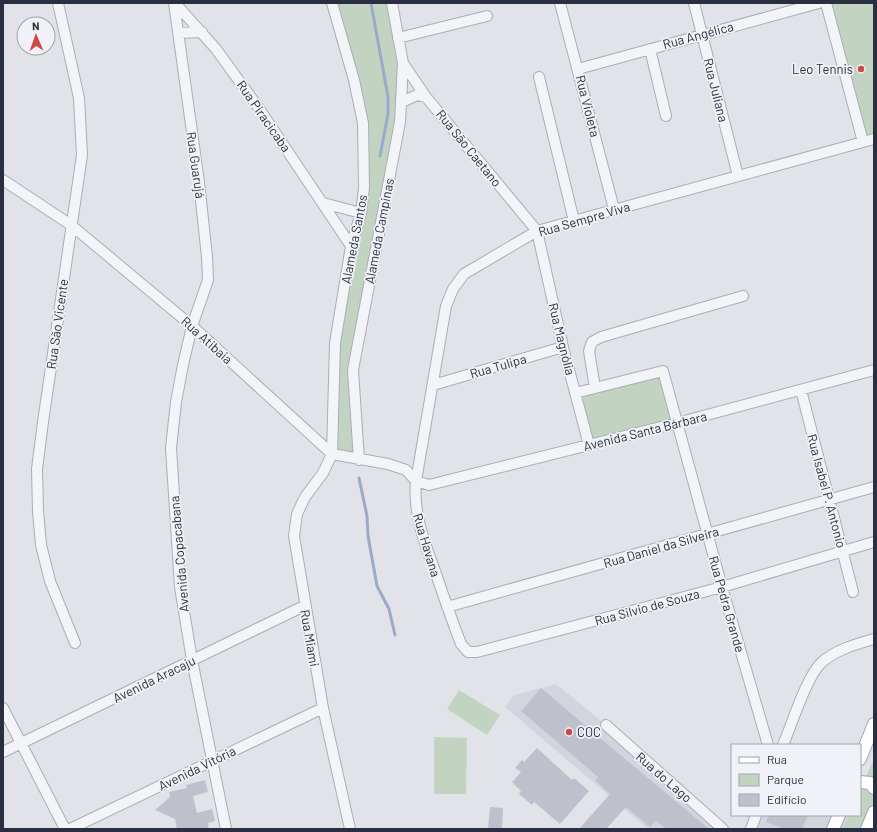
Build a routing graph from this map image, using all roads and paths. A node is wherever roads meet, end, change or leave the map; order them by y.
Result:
1 (58, 3) edge
2 (175, 3) edge
3 (332, 3) edge
4 (392, 3) edge
5 (560, 3) edge
6 (694, 3) edge
7 (819, 3) edge
8 (826, 3) edge
9 (487, 16) dead end
10 (202, 32) junction
11 (178, 33) junction
12 (703, 34) junction
13 (398, 38) junction
14 (650, 49) junction
15 (403, 63) junction
16 (578, 69) junction
17 (539, 77) dead end
18 (426, 97) junction
19 (402, 102) junction
20 (666, 116) dead end
21 (874, 139) edge
22 (863, 142) junction
23 (738, 176) junction
24 (3, 180) edge
25 (322, 203) junction
26 (614, 209) junction
27 (361, 213) junction
28 (574, 221) junction
29 (71, 225) junction
30 (537, 231) junction
31 (351, 246) junction
32 (743, 296) dead end
33 (192, 326) junction
34 (563, 347) junction
35 (874, 370) edge
36 (433, 385) junction
37 (595, 388) junction
38 (801, 390) junction
39 (575, 393) junction
40 (677, 423) junction
41 (589, 445) junction
42 (332, 454) junction
43 (359, 460) junction
44 (416, 481) junction
45 (874, 487) edge
46 (830, 500) junction
47 (707, 534) junction
48 (874, 542) edge
49 (843, 552) junction
50 (722, 586) junction
51 (853, 592) dead end
52 (304, 606) junction
53 (447, 607) junction
54 (874, 640) edge
55 (75, 643) dead end
56 (192, 660) junction
57 (3, 708) edge
58 (323, 708) junction
59 (874, 724) edge
60 (606, 725) dead end
61 (21, 743) junction
62 (768, 744) edge
63 (783, 744) edge
64 (3, 752) edge
65 (861, 756) edge
66 (212, 761) junction
67 (861, 782) edge
68 (874, 788) edge
69 (874, 812) edge
70 (756, 816) edge
71 (839, 816) edge
72 (65, 829) edge
73 (70, 829) edge
74 (226, 829) edge
75 (350, 829) edge
76 (723, 829) edge
77 (751, 829) edge
78 (833, 829) edge
79 (867, 829) edge

1 - 29 street, Rua São Vicente
2 - 10 street, Rua Piracicaba
2 - 11 street, Rua Guarujá
3 - 27 street, Alameda Santos
4 - 13 street, Alameda Campinas
5 - 16 street, Rua Violeta
6 - 12 street, Rua Juliana
7 - 12 street, Rua Angélica
8 - 22 street
9 - 13 street
10 - 11 street
10 - 25 street, Rua Piracicaba
11 - 33 street, Rua Guarujá
12 - 14 street, Rua Angélica
12 - 23 street, Rua Juliana
13 - 15 street, Alameda Campinas
14 - 16 street, Rua Angélica
14 - 20 street
15 - 18 street, Rua São Caetano
15 - 19 street, Alameda Campinas
16 - 26 street, Rua Violeta
17 - 28 street
18 - 19 street
18 - 30 street, Rua São Caetano
19 - 43 street, Alameda Campinas
21 - 22 street, Rua Sempre Viva
22 - 23 street, Rua Sempre Viva
23 - 26 street, Rua Sempre Viva
24 - 29 street, Rua Atibaia
25 - 27 street
25 - 31 street, Rua Piracicaba
26 - 28 street, Rua Sempre Viva
27 - 31 street, Alameda Santos
28 - 30 street, Rua Sempre Viva
29 - 33 street, Rua Atibaia
29 - 55 street, Rua São Vicente
30 - 34 street, Rua Magnólia
30 - 36 street, Rua Sempre Viva
31 - 42 street, Alameda Santos
32 - 37 street
33 - 42 street, Rua Atibaia
33 - 56 street, Avenida Copacabana
34 - 36 street, Rua Tulipa
34 - 39 street, Rua Magnólia
35 - 38 street, Avenida Santa Bárbara
36 - 44 street, Rua Sempre Viva
37 - 39 street
37 - 40 street, Rua Pedra Grande
38 - 40 street, Avenida Santa Bárbara
38 - 46 street, Rua Isabel P. Antonio
39 - 41 street, Rua Magnólia
40 - 41 street, Avenida Santa Bárbara
40 - 47 street, Rua Pedra Grande
41 - 44 street, Avenida Santa Bárbara
42 - 43 street, Rua Atibaia
42 - 52 street, Rua Miami
43 - 44 street, Rua Atibaia
44 - 53 street, Rua Havana
45 - 46 street, Rua Daniel da Silveira
46 - 47 street, Rua Daniel da Silveira
46 - 49 street, Rua Isabel P. Antonio
47 - 50 street, Rua Pedra Grande
47 - 53 street, Rua Daniel da Silveira
48 - 49 street, Rua Silvio de Souza
49 - 50 street, Rua Silvio de Souza
49 - 51 street, Rua Isabel P. Antonio
50 - 53 street, Rua Silvio de Souza
50 - 62 street, Rua Pedra Grande
52 - 56 street, Avenida Aracaju
52 - 58 street, Rua Miami
54 - 63 street
56 - 61 street, Avenida Aracaju
56 - 66 street, Avenida Copacabana
57 - 61 street
58 - 66 street, Avenida Vitória
58 - 75 street, Rua Miami
59 - 65 main road
60 - 76 street, Rua do Lago
61 - 64 street, Avenida Aracaju
61 - 72 street
66 - 73 street, Avenida Vitória
66 - 74 street, Avenida Copacabana
67 - 68 main road
69 - 79 main road
70 - 77 street
71 - 78 main road

